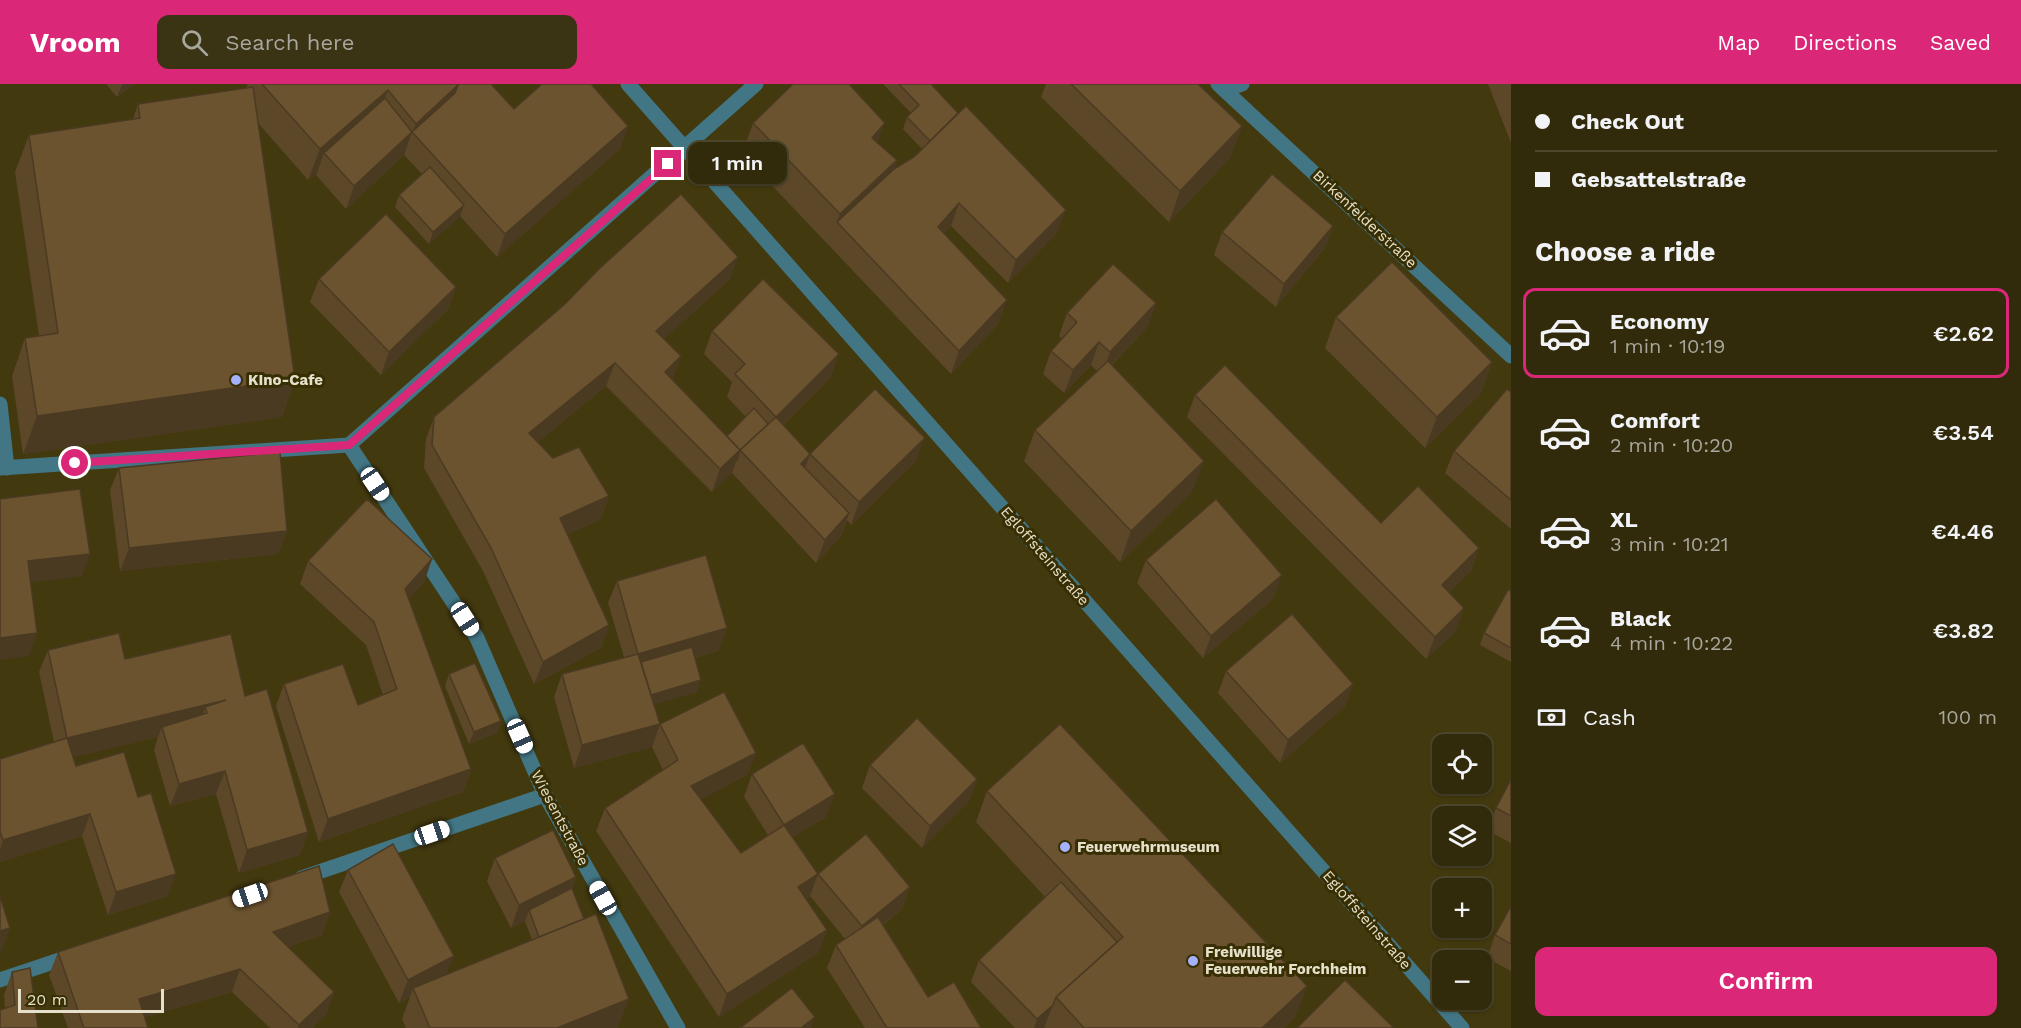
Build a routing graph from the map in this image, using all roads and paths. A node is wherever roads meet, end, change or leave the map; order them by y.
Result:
1 (628, 84) edge
2 (756, 84) edge
3 (1242, 84) edge
4 (1222, 87) edge
5 (685, 149) junction
6 (1511, 356) edge
7 (0, 404) edge
8 (349, 445) junction
9 (3, 468) edge
10 (545, 795) junction
11 (284, 884) edge
12 (91, 949) edge
13 (0, 980) edge
14 (678, 1028) edge
15 (1462, 1028) edge

1 - 5 street, Egloffsteinstraße
2 - 5 street
3 - 4 street
4 - 6 street, Birkenfelderstraße
5 - 8 street
5 - 15 street, Egloffsteinstraße
7 - 9 street
8 - 9 street
8 - 10 street, Wiesentstraße
10 - 11 street
10 - 14 street, Wiesentstraße
12 - 13 street

